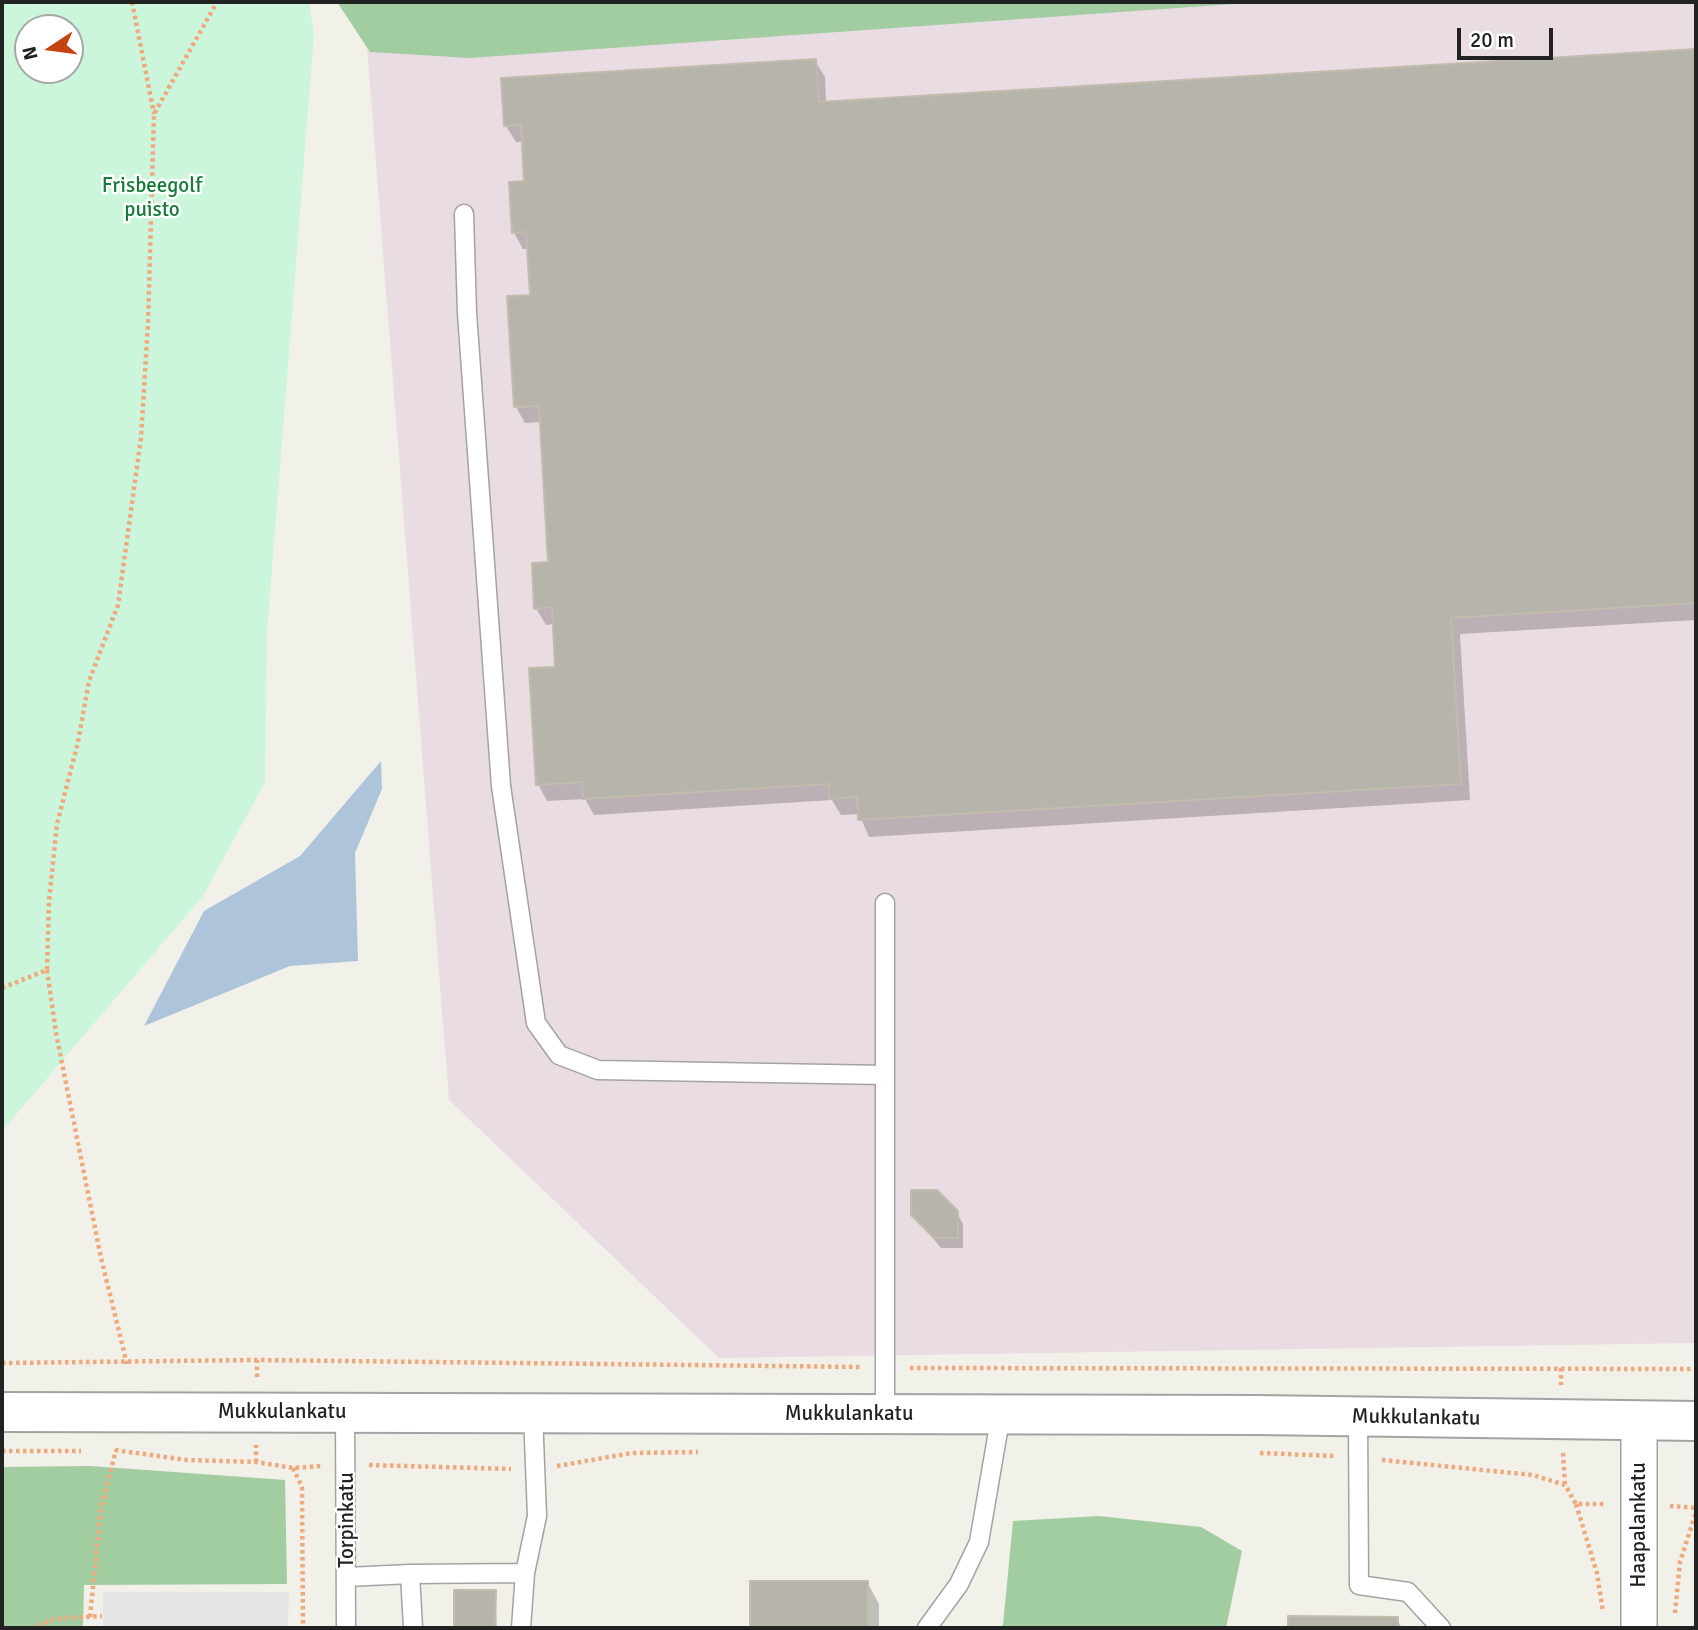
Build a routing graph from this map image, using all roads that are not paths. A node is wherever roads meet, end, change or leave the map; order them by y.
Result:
1 (464, 214) dead end
2 (885, 903) dead end
3 (884, 1075) junction
4 (2, 1412) edge
5 (345, 1413) junction
6 (533, 1413) junction
7 (885, 1414) junction
8 (1001, 1414) junction
9 (1358, 1417) junction
10 (1696, 1421) edge
11 (1639, 1422) junction
12 (525, 1573) junction
13 (410, 1574) junction
14 (346, 1577) junction
15 (346, 1628) edge
16 (414, 1628) edge
17 (521, 1628) edge
18 (927, 1628) edge
19 (1441, 1628) edge
20 (1639, 1628) edge

1 - 3 lane
2 - 3 lane
3 - 7 lane
4 - 5 street, Mukkulankatu
5 - 6 street, Mukkulankatu
5 - 14 lane, Torpinkatu
6 - 7 street, Mukkulankatu
6 - 12 lane
7 - 8 street, Mukkulankatu
8 - 9 street, Mukkulankatu
8 - 18 lane
9 - 11 street, Mukkulankatu
9 - 19 lane
10 - 11 street, Mukkulankatu
11 - 20 street, Haapalankatu
12 - 13 lane
12 - 17 lane
13 - 14 lane
13 - 16 lane
14 - 15 lane, Torpinkatu

